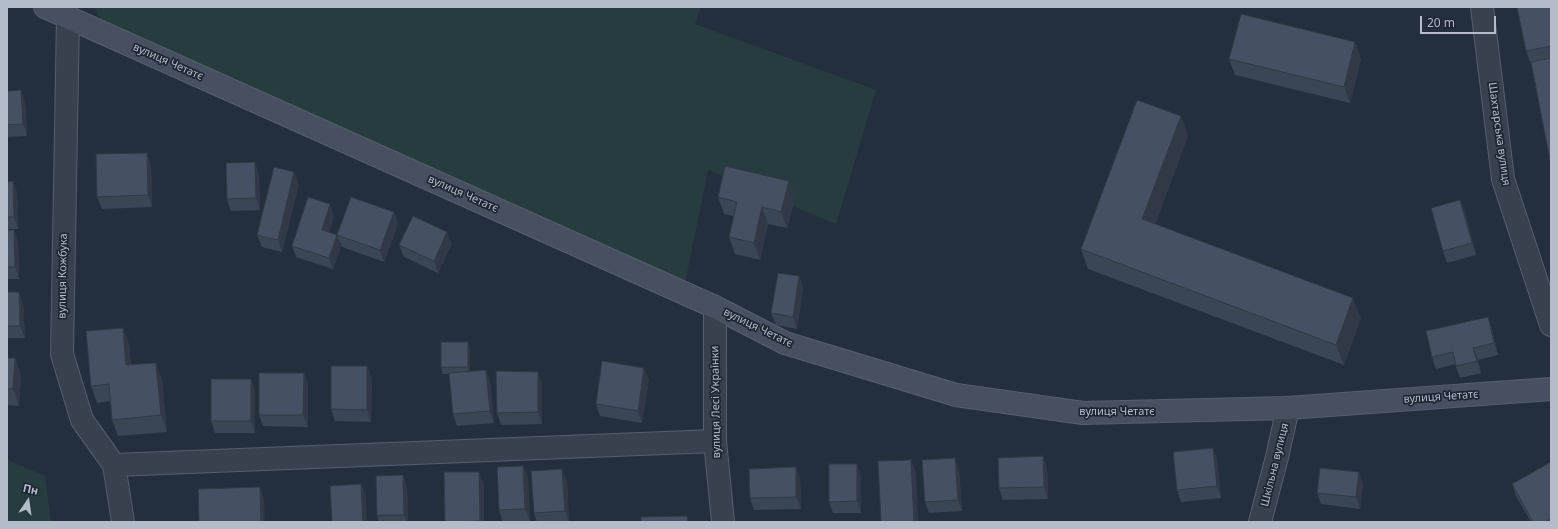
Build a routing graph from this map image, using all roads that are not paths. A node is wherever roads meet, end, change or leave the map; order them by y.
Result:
1 (45, 7) edge
2 (1482, 7) edge
3 (68, 17) junction
4 (715, 306) junction
5 (1551, 325) edge
6 (1551, 389) edge
7 (1288, 408) junction
8 (715, 441) junction
9 (114, 465) junction
10 (123, 522) edge
11 (723, 522) edge
12 (1260, 522) edge

1 - 3 street, вулиця Четатє
2 - 5 street, Шахтарська вулиця
3 - 4 street, вулиця Четатє
3 - 9 street, вулиця Кожбука
4 - 7 street, вулиця Четатє
4 - 8 street, вулиця Лесі Українки
6 - 7 street, вулиця Четатє
7 - 12 street, Шкільна вулиця
8 - 9 street
8 - 11 street, вулиця Лесі Українки
9 - 10 street, вулиця Кожбука

